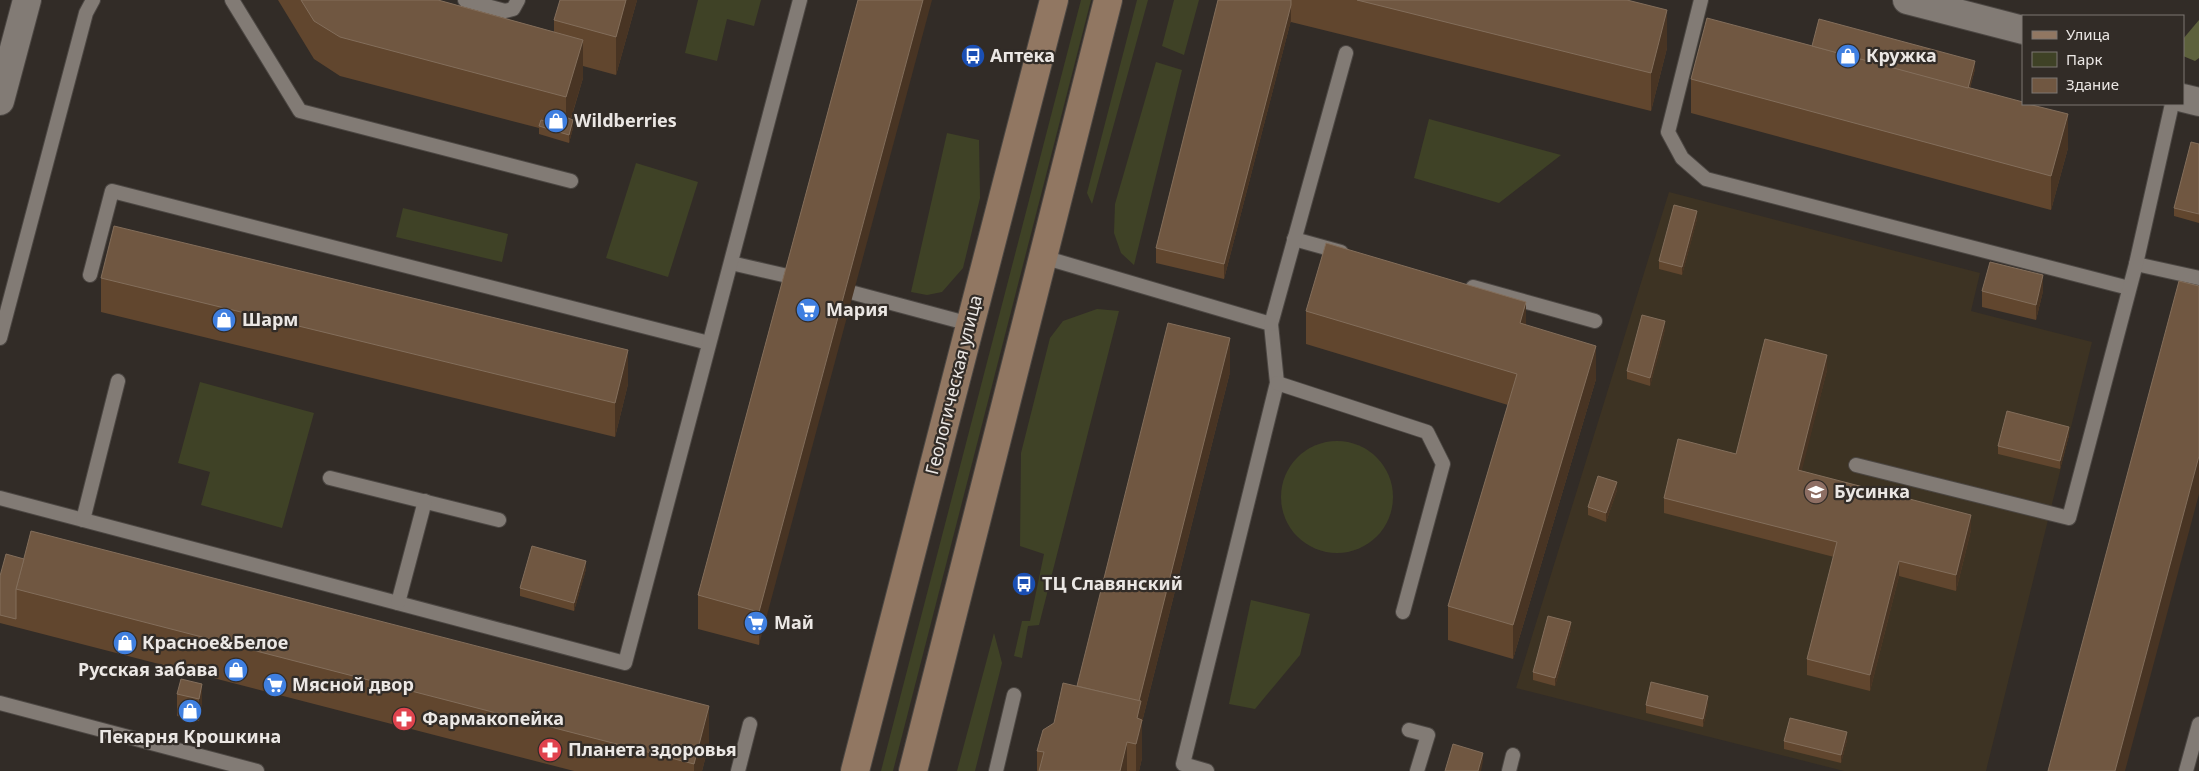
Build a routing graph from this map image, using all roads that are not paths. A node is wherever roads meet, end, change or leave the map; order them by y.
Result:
1 (27, 0) edge
2 (93, 0) edge
3 (232, 0) edge
4 (465, 0) edge
5 (518, 0) edge
6 (800, 0) edge
7 (1054, 0) edge
8 (1108, 0) edge
9 (1701, 0) edge
10 (1907, 0) edge
11 (2022, 30) edge
12 (1346, 53) dead end
13 (2184, 98) edge
14 (0, 101) edge
15 (2199, 102) edge
16 (2172, 105) edge
17 (571, 180) dead end
18 (1294, 239) junction
19 (1350, 255) edge
20 (1043, 257) junction
21 (730, 263) junction
22 (2136, 264) junction
23 (90, 276) dead end
24 (792, 277) edge
25 (2199, 278) edge
26 (1463, 284) edge
27 (2129, 288) junction
28 (854, 293) edge
29 (1595, 321) dead end
30 (970, 324) junction
31 (1271, 324) junction
32 (0, 338) edge
33 (709, 343) junction
34 (118, 381) dead end
35 (1277, 383) junction
36 (1856, 465) dead end
37 (330, 478) dead end
38 (0, 498) edge
39 (425, 501) junction
40 (83, 520) junction
41 (499, 520) dead end
42 (398, 603) junction
43 (1403, 612) dead end
44 (1014, 695) dead end
45 (0, 703) edge
46 (750, 724) dead end
47 (2199, 724) edge
48 (1409, 730) dead end
49 (1513, 755) dead end
50 (257, 771) edge
51 (738, 771) edge
52 (855, 771) edge
53 (913, 771) edge
54 (996, 771) edge
55 (1207, 771) edge
56 (1417, 771) edge
57 (1509, 771) edge
58 (2186, 771) edge

1 - 14 street
2 - 32 lane
3 - 17 lane
4 - 5 lane
6 - 21 lane
7 - 30 main road, Геологическая улица
8 - 20 main road
9 - 27 lane
10 - 11 street
12 - 18 lane
13 - 15 street
16 - 22 lane
18 - 19 lane
18 - 31 lane
20 - 31 lane
20 - 53 main road
21 - 24 lane
21 - 33 lane
22 - 25 lane
22 - 27 lane
23 - 33 lane
26 - 29 lane
27 - 36 lane
28 - 30 lane
30 - 52 main road, Геологическая улица
31 - 35 lane
33 - 42 lane
34 - 40 lane
35 - 43 lane
35 - 55 lane
37 - 39 lane
38 - 40 lane
39 - 41 lane
39 - 42 lane
40 - 42 lane
44 - 54 lane
45 - 50 lane
46 - 51 lane
47 - 58 lane
48 - 56 lane
49 - 57 lane

